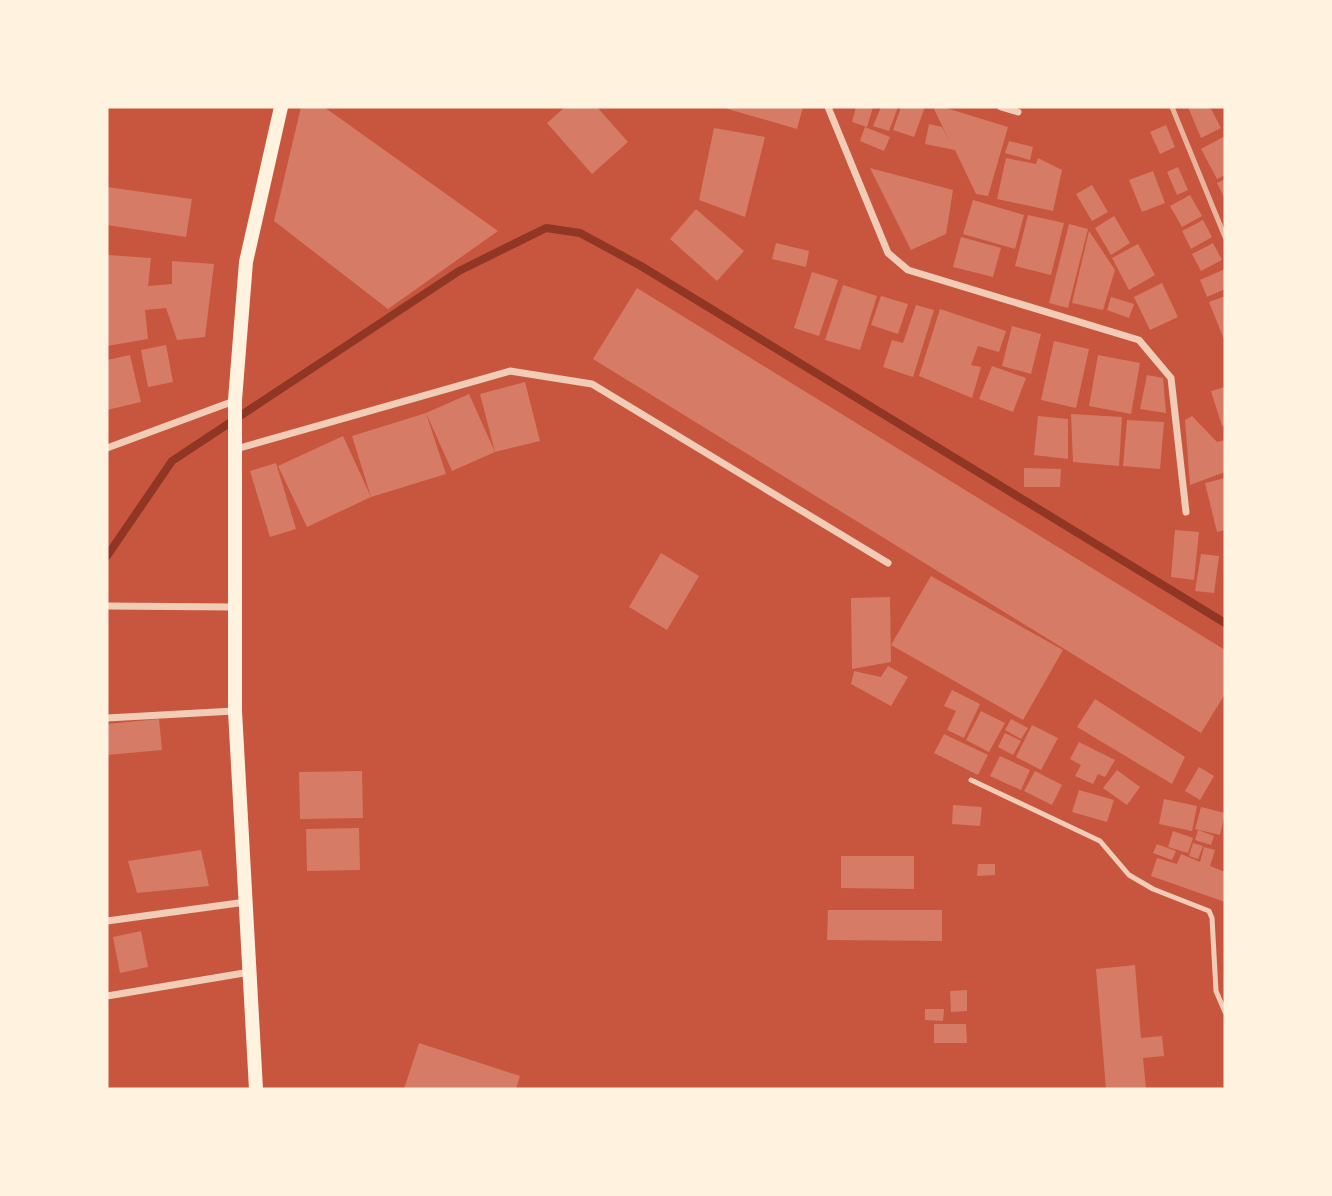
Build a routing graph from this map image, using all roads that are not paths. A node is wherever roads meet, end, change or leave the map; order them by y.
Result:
1 (281, 107) edge
2 (828, 107) edge
3 (1001, 107) edge
4 (1018, 112) dead end
5 (235, 403) junction
6 (107, 448) edge
7 (235, 449) junction
8 (1186, 512) dead end
9 (888, 563) dead end
10 (107, 606) edge
11 (235, 607) junction
12 (235, 711) junction
13 (107, 718) edge
14 (971, 780) dead end
15 (247, 902) junction
16 (107, 921) edge
17 (251, 972) junction
18 (107, 996) edge
19 (1225, 1012) edge
20 (256, 1089) edge

1 - 5 main road
2 - 8 street
3 - 4 street
5 - 6 street
5 - 7 main road
7 - 9 street
7 - 11 main road
10 - 11 street
11 - 12 main road
12 - 13 street
12 - 15 main road
14 - 19 lane
15 - 16 street
15 - 17 main road
17 - 18 street
17 - 20 main road

